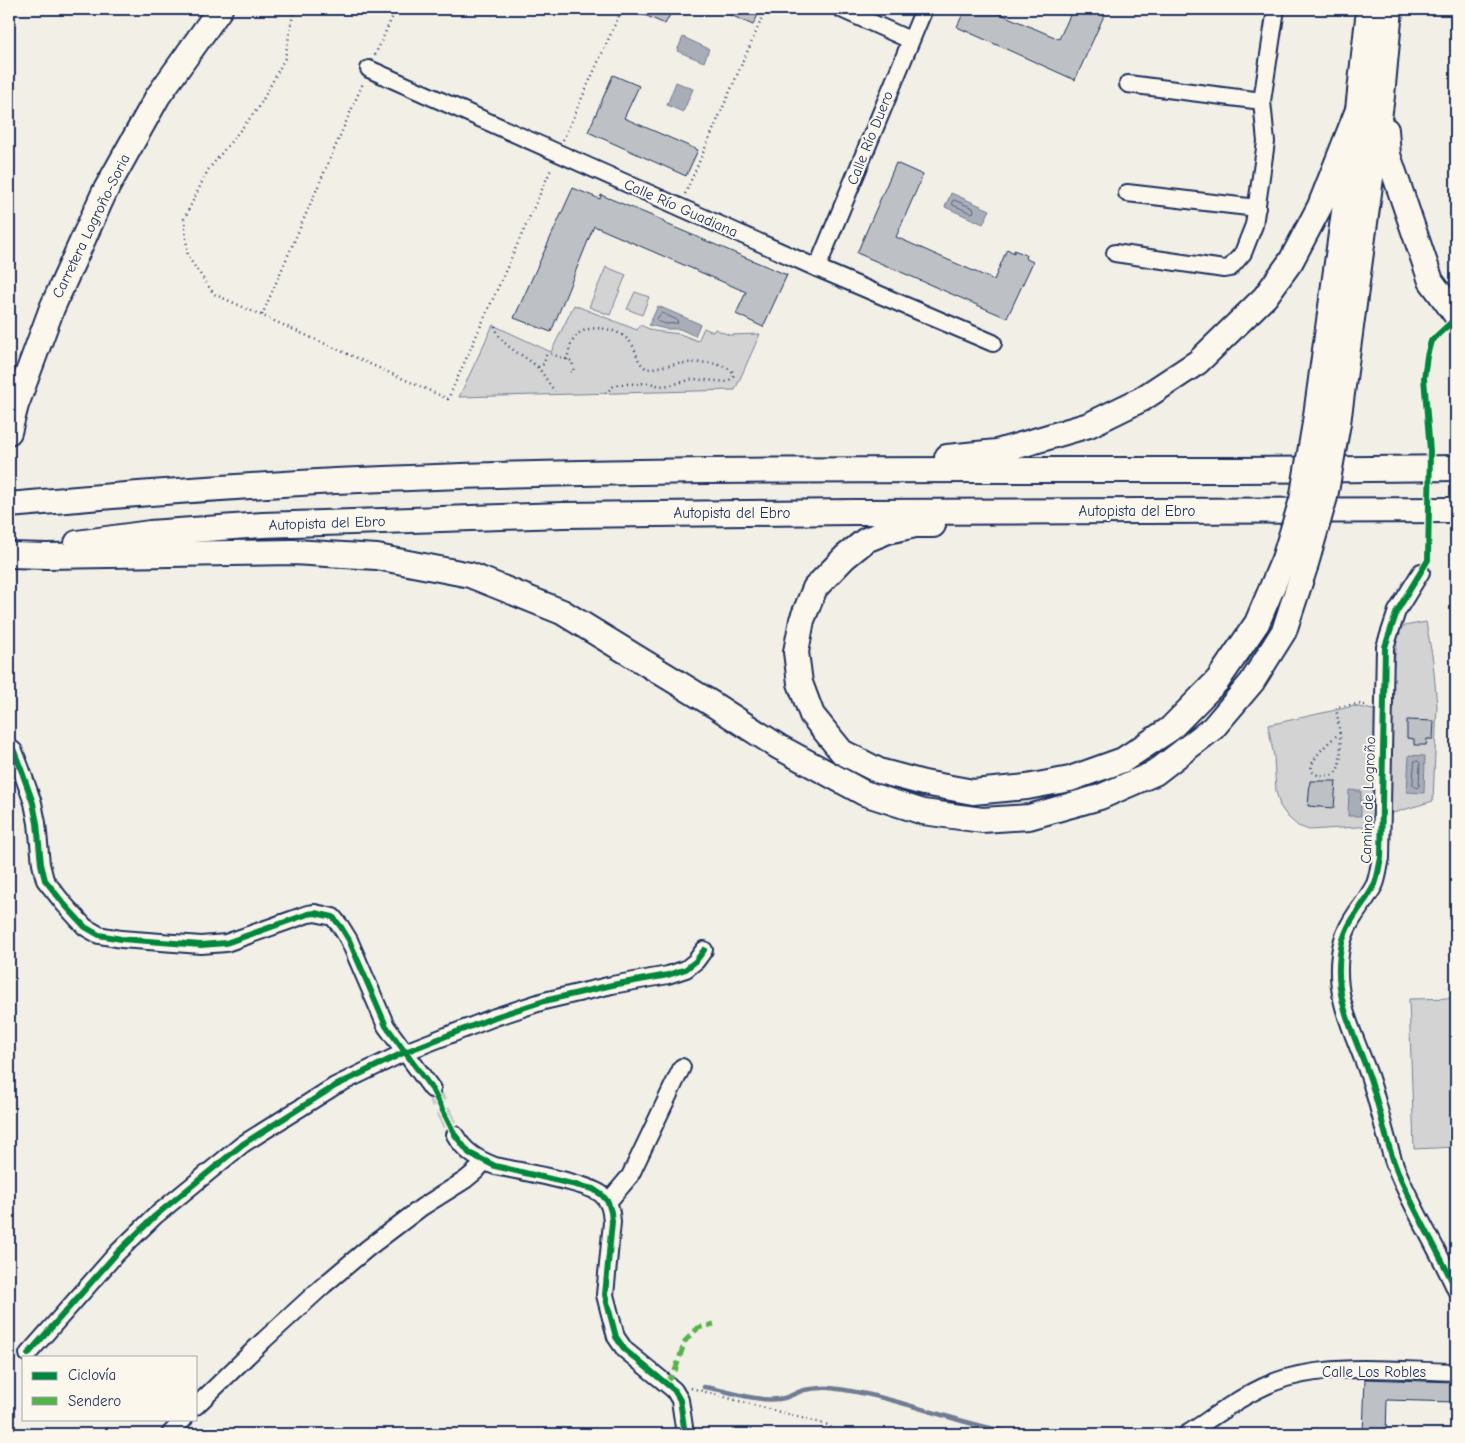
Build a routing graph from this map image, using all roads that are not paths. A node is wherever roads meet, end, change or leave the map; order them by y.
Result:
1 (220, 9) edge
2 (841, 9) edge
3 (924, 9) edge
4 (1276, 9) edge
5 (1369, 9) edge
6 (1390, 9) edge
7 (910, 40) junction
8 (369, 69) road end
9 (1128, 84) dead end
10 (1382, 96) junction
11 (1262, 101) junction
12 (1358, 110) junction
13 (1127, 193) dead end
14 (1257, 208) junction
15 (1115, 253) dead end
16 (817, 268) junction
17 (1452, 310) edge
18 (993, 343) dead end
19 (1327, 423) junction
20 (9, 432) edge
21 (1456, 468) edge
22 (336, 481) junction
23 (9, 505) edge
24 (1446, 510) edge
25 (9, 553) edge
26 (1295, 563) junction
27 (1421, 572) dead end
28 (9, 747) edge
29 (704, 950) dead end
30 (405, 1052) junction
31 (682, 1067) dead end
32 (432, 1089) tunnel mouth
33 (455, 1135) tunnel mouth
34 (484, 1162) junction
35 (608, 1202) junction
36 (1456, 1290) edge
37 (28, 1354) dead end
38 (1456, 1372) edge
39 (198, 1404) edge
40 (183, 1420) edge
41 (170, 1434) edge
42 (685, 1434) edge
43 (1189, 1434) edge

1 - 20 highway, Carretera Logroño-Soria
2 - 7 street
3 - 7 street, Calle Río Duero
4 - 11 street
5 - 12 highway
6 - 10 highway
7 - 16 street, Calle Río Duero
8 - 16 street, Calle Río Guadiana
9 - 11 street
10 - 17 highway
10 - 19 highway
11 - 14 street
12 - 19 highway
12 - 22 highway
13 - 14 street
14 - 15 street
16 - 18 street, Calle Río Guadiana
19 - 26 highway, bridge
21 - 22 highway
22 - 23 highway
24 - 25 highway, Autopista del Ebro
24 - 26 highway
25 - 26 highway
27 - 36 street, Camino de Logroño
28 - 30 street
29 - 30 street
30 - 32 street
30 - 37 street
31 - 35 street
33 - 34 street
34 - 35 street
34 - 39 street
35 - 42 street
38 - 43 street, Calle Los Robles
40 - 41 street

